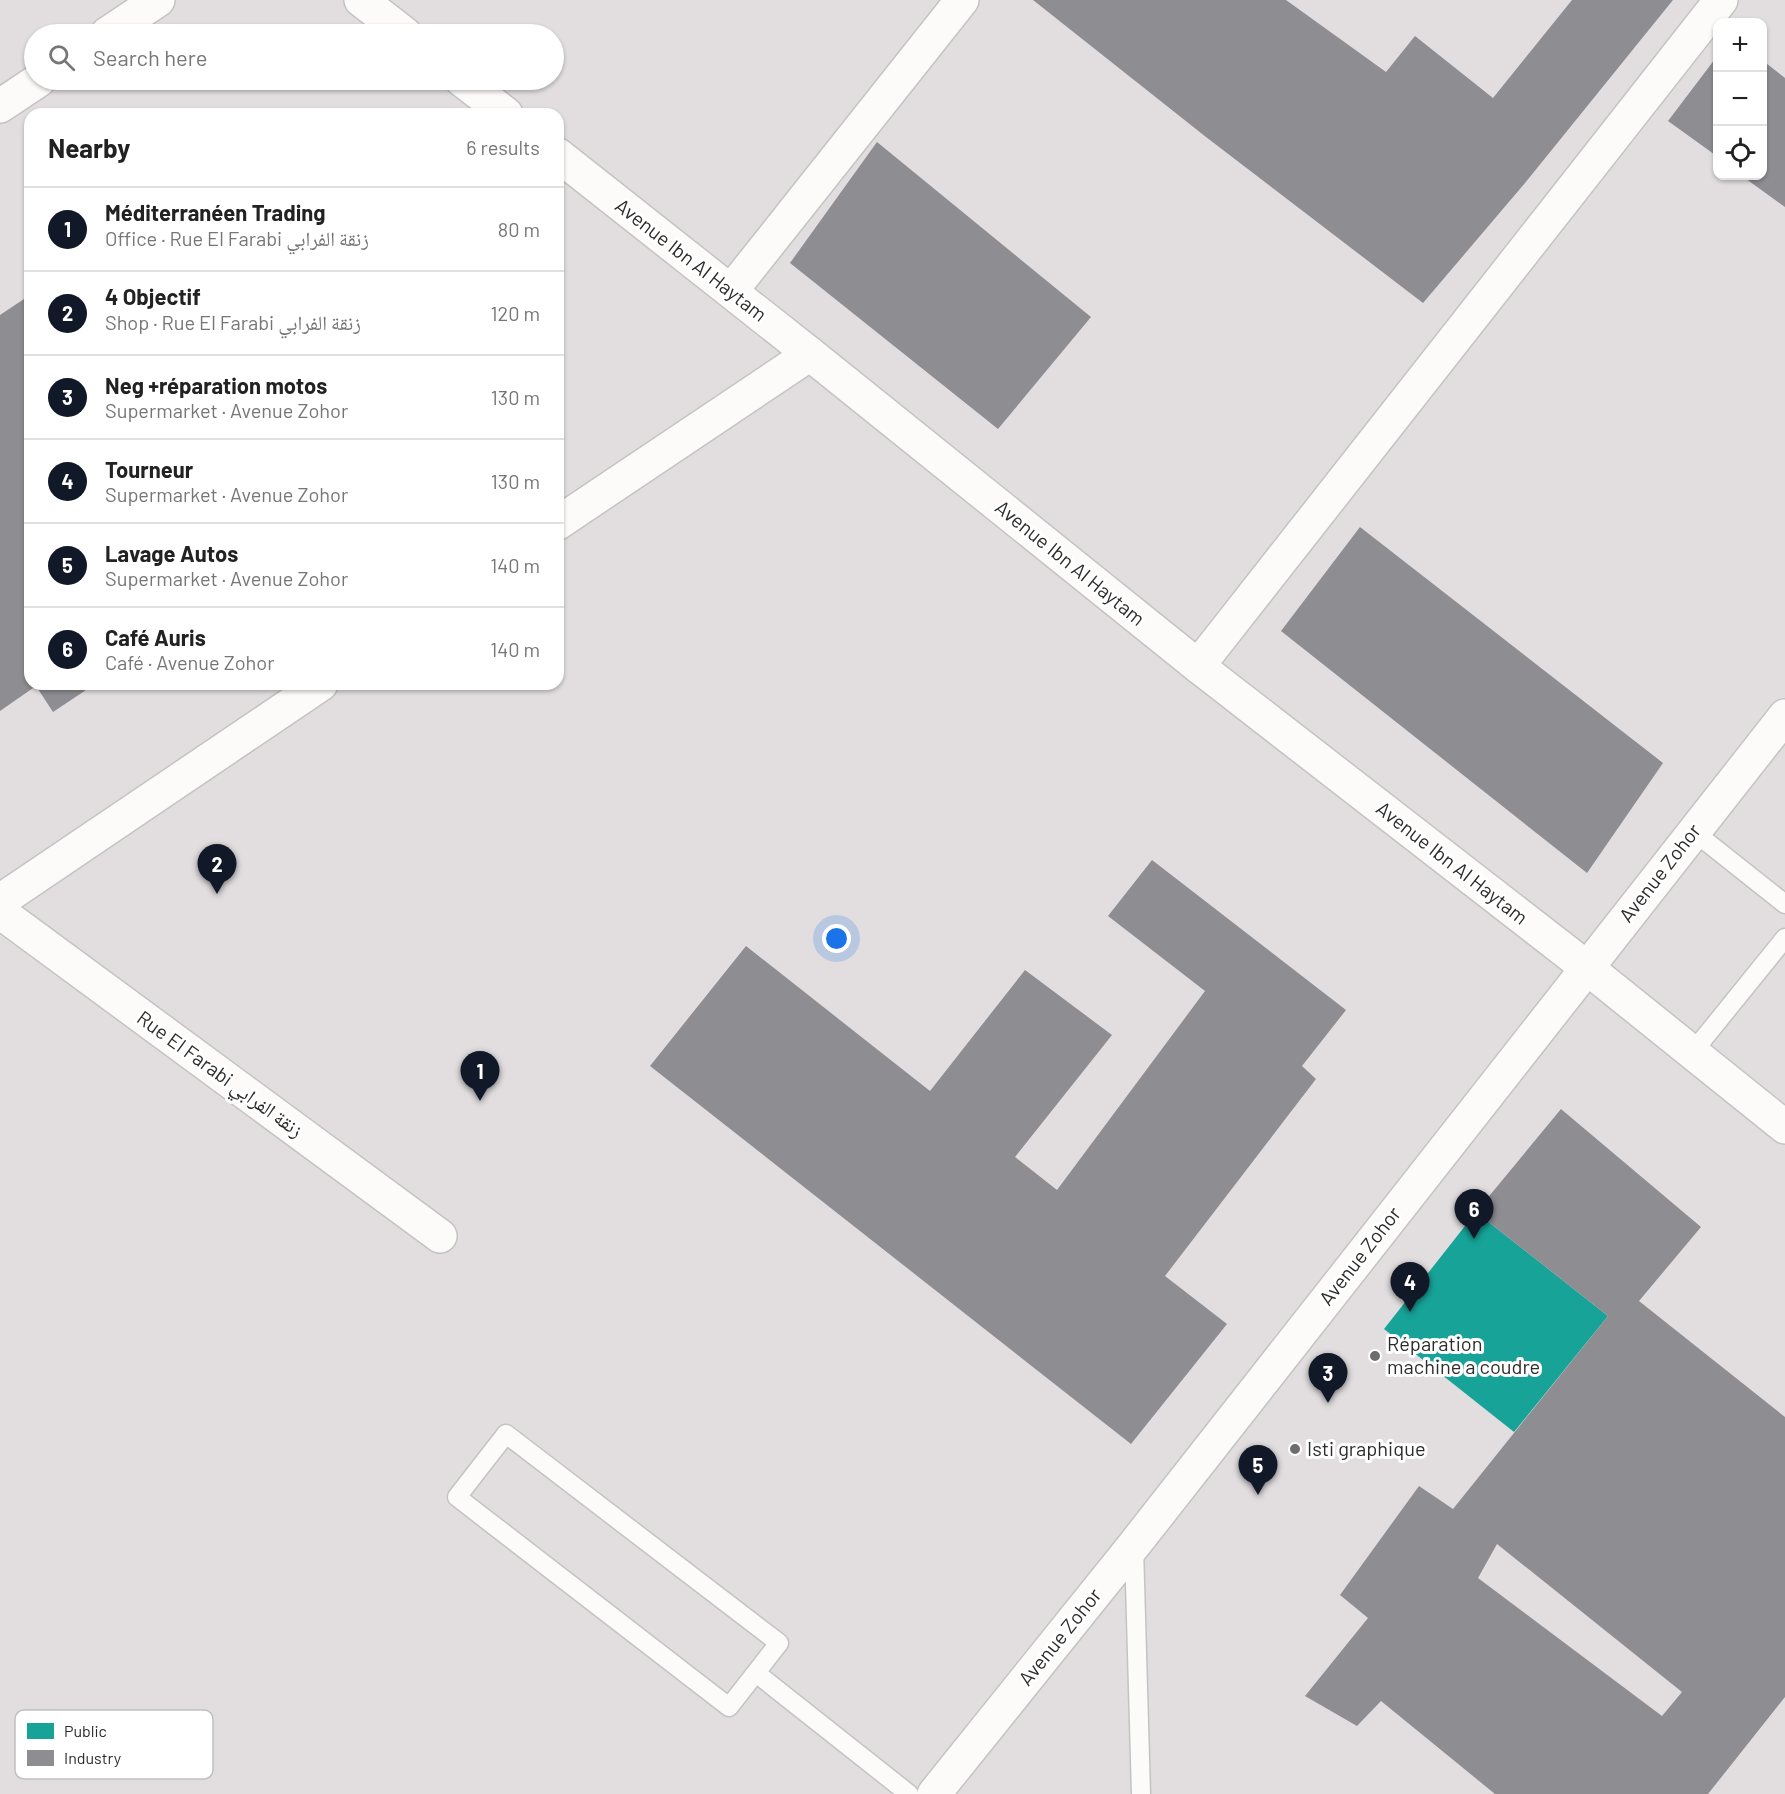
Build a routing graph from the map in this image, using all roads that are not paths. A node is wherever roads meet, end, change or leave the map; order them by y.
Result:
1 (158, 0) edge
2 (361, 0) edge
3 (962, 0) edge
4 (1721, 0) edge
5 (122, 24) edge
6 (392, 24) edge
7 (24, 90) edge
8 (475, 90) edge
9 (0, 106) edge
10 (498, 108) edge
11 (564, 160) edge
12 (731, 291) junction
13 (810, 354) junction
14 (564, 520) edge
15 (1198, 666) junction
16 (312, 690) edge
17 (1785, 716) edge
18 (1693, 831) junction
19 (0, 901) edge
20 (1785, 904) edge
21 (0, 912) edge
22 (1785, 938) edge
23 (1586, 967) junction
24 (1692, 1053) junction
25 (1785, 1127) edge
26 (440, 1236) dead end
27 (1134, 1545) junction
28 (756, 1673) junction
29 (909, 1794) edge
30 (934, 1794) edge
31 (1141, 1794) edge

1 - 5 street
2 - 6 street
3 - 12 street
4 - 15 street
7 - 9 street
8 - 10 street
11 - 12 street, Avenue Ibn Al Haytam
12 - 13 street, Avenue Ibn Al Haytam
13 - 14 street
13 - 15 street, Avenue Ibn Al Haytam
15 - 23 street, Avenue Ibn Al Haytam
16 - 19 street
17 - 18 street, Avenue Zohor
18 - 20 lane
18 - 23 street, Avenue Zohor
21 - 26 street, Rue El Farabi زنقة الفرابي
22 - 24 lane
23 - 24 street, Avenue Ibn Al Haytam
23 - 27 street, Avenue Zohor
24 - 25 street, Avenue Ibn Al Haytam
27 - 30 street, Avenue Zohor
27 - 31 lane
28 - 28 lane
28 - 29 lane

